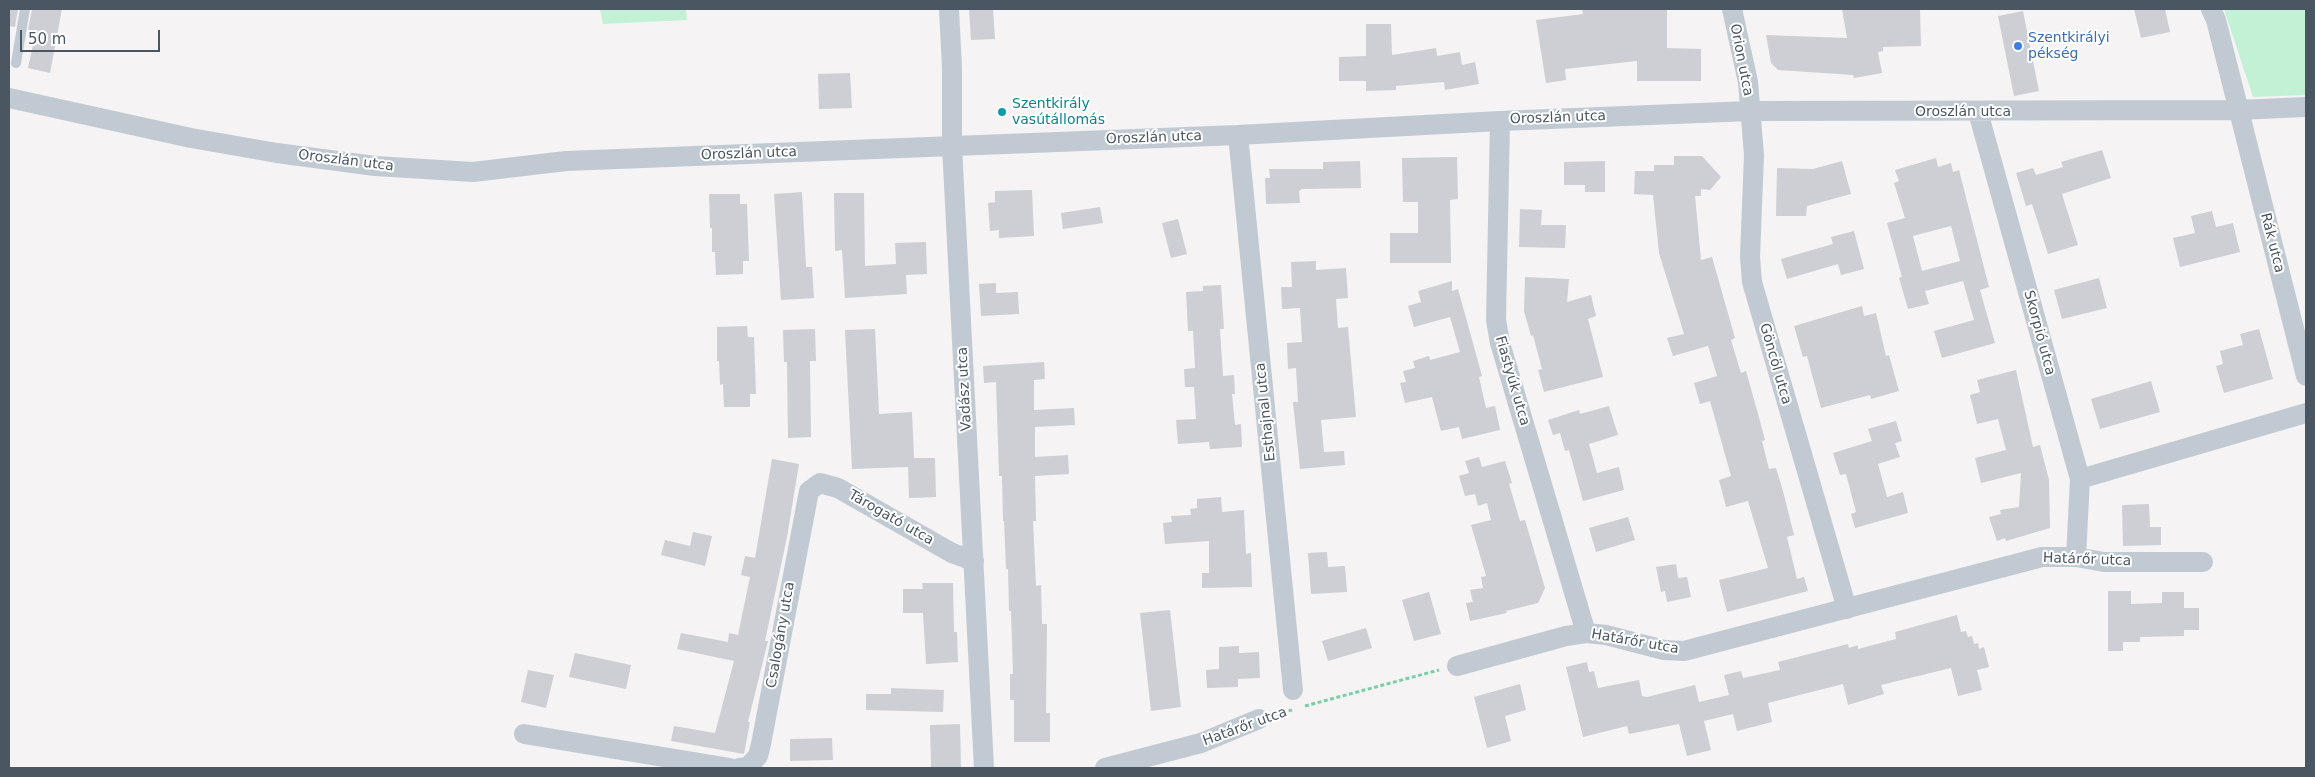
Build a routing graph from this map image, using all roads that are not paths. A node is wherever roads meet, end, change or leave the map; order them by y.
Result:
1 (25, 9) edge
2 (949, 9) edge
3 (1732, 9) edge
4 (2211, 9) edge
5 (16, 63) dead end
6 (9, 98) edge
7 (2306, 107) edge
8 (2238, 110) junction
9 (1750, 111) junction
10 (1978, 112) junction
11 (1500, 121) junction
12 (1238, 135) junction
13 (952, 146) junction
14 (2306, 376) edge
15 (2306, 413) edge
16 (2080, 480) junction
17 (809, 491) joint
18 (2076, 557) junction
19 (974, 561) junction
20 (2203, 562) dead end
21 (1847, 610) junction
22 (1586, 633) junction
23 (1457, 666) road end
24 (1294, 690) dead end
25 (1259, 719) road end
26 (524, 734) dead end
27 (647, 761) edge
28 (730, 768) edge
29 (739, 768) edge
30 (984, 768) edge
31 (1105, 768) edge

1 - 5 lane
2 - 13 street, Vadász utca
3 - 9 street, Orion utca
4 - 8 street, Rák utca
6 - 13 street, Oroszlán utca
7 - 8 street, Oroszlán utca
8 - 10 street, Oroszlán utca
8 - 14 street, Rák utca
9 - 10 street, Oroszlán utca
9 - 11 street, Oroszlán utca
9 - 21 street, Göncöl utca
10 - 16 street, Skorpió utca
11 - 12 street, Oroszlán utca
11 - 22 street, Fiastyúk utca
12 - 13 street, Oroszlán utca
12 - 24 street, Esthajnal utca
13 - 19 street, Vadász utca
15 - 16 street
16 - 18 street, Skorpió utca
17 - 19 street, Tárogató utca
17 - 29 street, Csalogány utca
18 - 20 street, Határőr utca
18 - 21 street, Határőr utca
19 - 30 street, Vadász utca
21 - 22 street, Határőr utca
22 - 23 street, Határőr utca
25 - 31 street, Határőr utca
26 - 27 street
27 - 28 street

